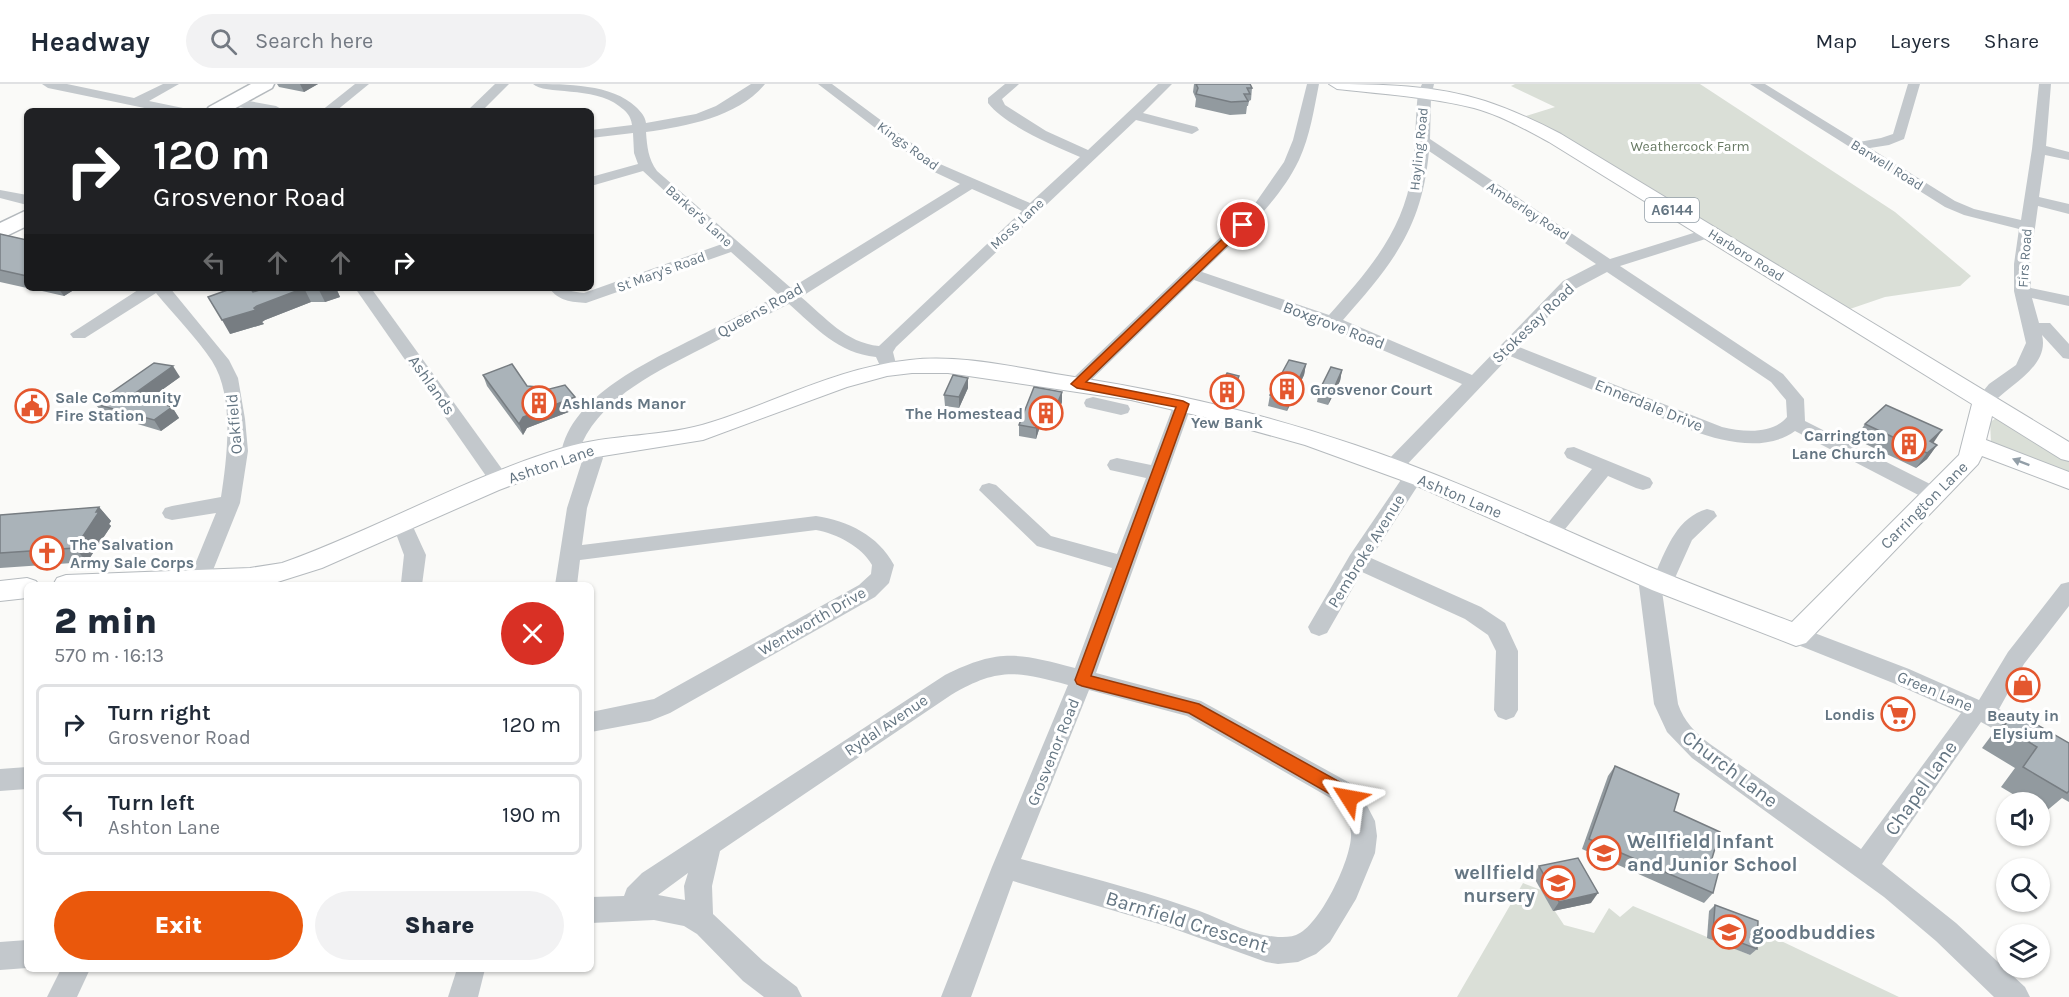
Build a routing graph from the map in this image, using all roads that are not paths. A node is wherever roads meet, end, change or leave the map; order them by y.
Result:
1 (48, 84) edge
2 (173, 84) edge
3 (265, 84) edge
4 (363, 84) edge
5 (503, 84) edge
6 (539, 84) edge
7 (627, 84) edge
8 (759, 84) edge
9 (824, 84) edge
10 (1012, 84) edge
11 (1166, 84) edge
12 (1313, 84) edge
13 (1336, 84) edge
14 (1756, 84) edge
15 (1914, 84) edge
16 (2045, 84) edge
17 (604, 89) junction
18 (1426, 89) edge
19 (136, 102) junction
20 (224, 107) edge
21 (164, 108) edge
22 (241, 108) edge
23 (332, 108) edge
24 (477, 108) edge
25 (1134, 115) junction
26 (639, 127) junction
27 (1192, 130) dead end
28 (594, 134) edge
29 (1423, 141) junction
30 (1857, 146) junction
31 (2039, 149) junction
32 (1090, 156) junction
33 (2069, 156) edge
34 (1420, 158) junction
35 (1447, 158) junction
36 (645, 166) junction
37 (594, 181) edge
38 (970, 184) junction
39 (0, 194) edge
40 (24, 199) edge
41 (2031, 200) junction
42 (2069, 209) edge
43 (1032, 210) junction
44 (24, 219) edge
45 (2027, 226) junction
46 (0, 232) edge
47 (1709, 233) junction
48 (732, 246) junction
49 (1609, 264) junction
50 (1193, 274) junction
51 (147, 291) edge
52 (163, 291) edge
53 (365, 291) edge
54 (561, 291) edge
55 (2022, 291) junction
56 (789, 297) junction
57 (2069, 301) edge
58 (1332, 322) junction
59 (79, 334) dead end
60 (2040, 335) junction
61 (1506, 348) junction
62 (2069, 354) edge
63 (886, 361) junction
64 (1473, 382) junction
65 (1077, 384) junction
66 (1984, 401) junction
67 (1183, 404) junction
68 (1794, 423) junction
69 (1973, 444) junction
70 (580, 452) junction
71 (1574, 453) dead end
72 (2069, 453) edge
73 (1117, 465) dead end
74 (1605, 466) junction
75 (1403, 472) junction
76 (1157, 473) junction
77 (500, 481) junction
78 (2069, 481) edge
79 (1643, 483) dead end
80 (989, 490) dead end
81 (1935, 495) junction
82 (230, 502) junction
83 (172, 513) dead end
84 (1707, 516) dead end
85 (402, 523) junction
86 (1550, 534) junction
87 (570, 554) junction
88 (1358, 561) junction
89 (1125, 563) junction
90 (200, 579) junction
91 (275, 579) edge
92 (1655, 580) junction
93 (133, 582) edge
94 (412, 582) edge
95 (566, 582) edge
96 (24, 588) edge
97 (2069, 590) edge
98 (0, 591) edge
99 (1319, 627) dead end
100 (1796, 635) junction
101 (1082, 680) junction
102 (1506, 710) dead end
103 (1980, 711) junction
104 (594, 721) edge
105 (2069, 760) edge
106 (24, 778) edge
107 (0, 780) edge
108 (708, 846) junction
109 (1005, 867) junction
110 (1864, 867) junction
111 (633, 908) junction
112 (594, 910) edge
113 (700, 920) junction
114 (24, 954) edge
115 (0, 956) edge
116 (74, 972) edge
117 (470, 972) edge
118 (62, 997) edge
119 (463, 997) edge
120 (787, 997) edge
121 (956, 997) edge
122 (2015, 997) edge

1 - 19 street
2 - 19 street
3 - 20 highway
4 - 23 street
5 - 24 street
6 - 17 street
7 - 17 street
8 - 26 street
9 - 38 street, Kings Road
10 - 32 street
11 - 25 street, Moss Lane
12 - 50 street
13 - 18 main road, Harboro Road / A6144
14 - 30 street, Barwell Road
15 - 30 street
16 - 31 street, Firs Road
17 - 26 street
18 - 29 street, Hayling Road
18 - 47 main road, Harboro Road / A6144
19 - 21 street
20 - 22 street
25 - 27 street
25 - 32 street, Moss Lane
26 - 28 street
26 - 36 street
29 - 34 street, Hayling Road
29 - 35 street, Amberley Road
30 - 45 street, Barwell Road
31 - 33 street
31 - 41 street, Firs Road
32 - 43 street, Moss Lane
34 - 35 street
34 - 58 street, Hayling Road
35 - 49 street, Amberley Road
36 - 37 street
36 - 48 street, Barker's Lane
38 - 43 street, Kings Road
38 - 56 street, Queens Road
39 - 40 street
41 - 42 street
41 - 45 street, Firs Road
43 - 63 street, Moss Lane
44 - 46 highway
45 - 55 street, Firs Road
47 - 49 street, Stokesay Road
47 - 66 main road, Harboro Road / A6144
48 - 54 street, St Mary's Road
48 - 56 street, Barker's Lane
49 - 61 street, Stokesay Road
49 - 68 street
50 - 58 street, Boxgrove Road
50 - 65 street
51 - 59 street
52 - 82 street, Oakfield
53 - 77 street, Ashlands
55 - 57 street
55 - 60 street, Firs Road
56 - 63 street, Barker's Lane
56 - 70 street, Queens Road
58 - 64 street, Boxgrove Road
60 - 62 street
60 - 66 street
61 - 64 street, Stokesay Road
61 - 68 street, Ennerdale Drive
63 - 65 main road, Ashton Lane
63 - 70 main road, Ashton Lane
64 - 75 street, Stokesay Road
65 - 67 main road, Ashton Lane
66 - 69 main road
66 - 72 main road, Harboro Road / A6144
67 - 75 main road, Ashton Lane
67 - 76 street, Grosvenor Road
68 - 81 street
78 -> 69 main road, Carrington Lane
69 - 81 main road, Carrington Lane
70 - 77 main road, Ashton Lane
70 - 87 street
71 - 74 street
73 - 76 street
74 - 79 street
74 - 86 street
75 - 86 main road, Ashton Lane
75 - 88 street, Pembroke Avenue
76 - 89 street, Grosvenor Road
77 - 85 main road, Ashton Lane
80 - 89 street
81 - 100 main road, Carrington Lane
82 - 83 street
82 - 90 street, Oakfield
84 - 92 street
85 - 91 main road, Ashton Lane
85 - 94 street
86 - 92 main road, Ashton Lane
87 - 95 street
87 - 104 street, Wentworth Drive
88 - 99 street, Pembroke Avenue
88 - 102 street
89 - 101 street, Grosvenor Road
90 - 91 main road, Ashton Lane
90 - 93 main road, Ashton Lane
92 - 100 main road, Ashton Lane
92 - 110 street, Church Lane
96 - 98 main road
97 - 103 street, Chapel Lane
100 - 103 street, Green Lane
101 - 108 street, Rydal Avenue
101 - 109 street, Grosvenor Road
101 - 109 street, Barnfield Crescent
103 - 105 street, Green Lane
103 - 110 street, Chapel Lane
106 - 107 street
108 - 111 street, Rydal Avenue
108 - 113 street
109 - 121 street, Grosvenor Road
110 - 122 street, Church Lane
111 - 112 street
111 - 113 street
113 - 120 street
114 - 115 street
116 - 118 street
117 - 119 street

